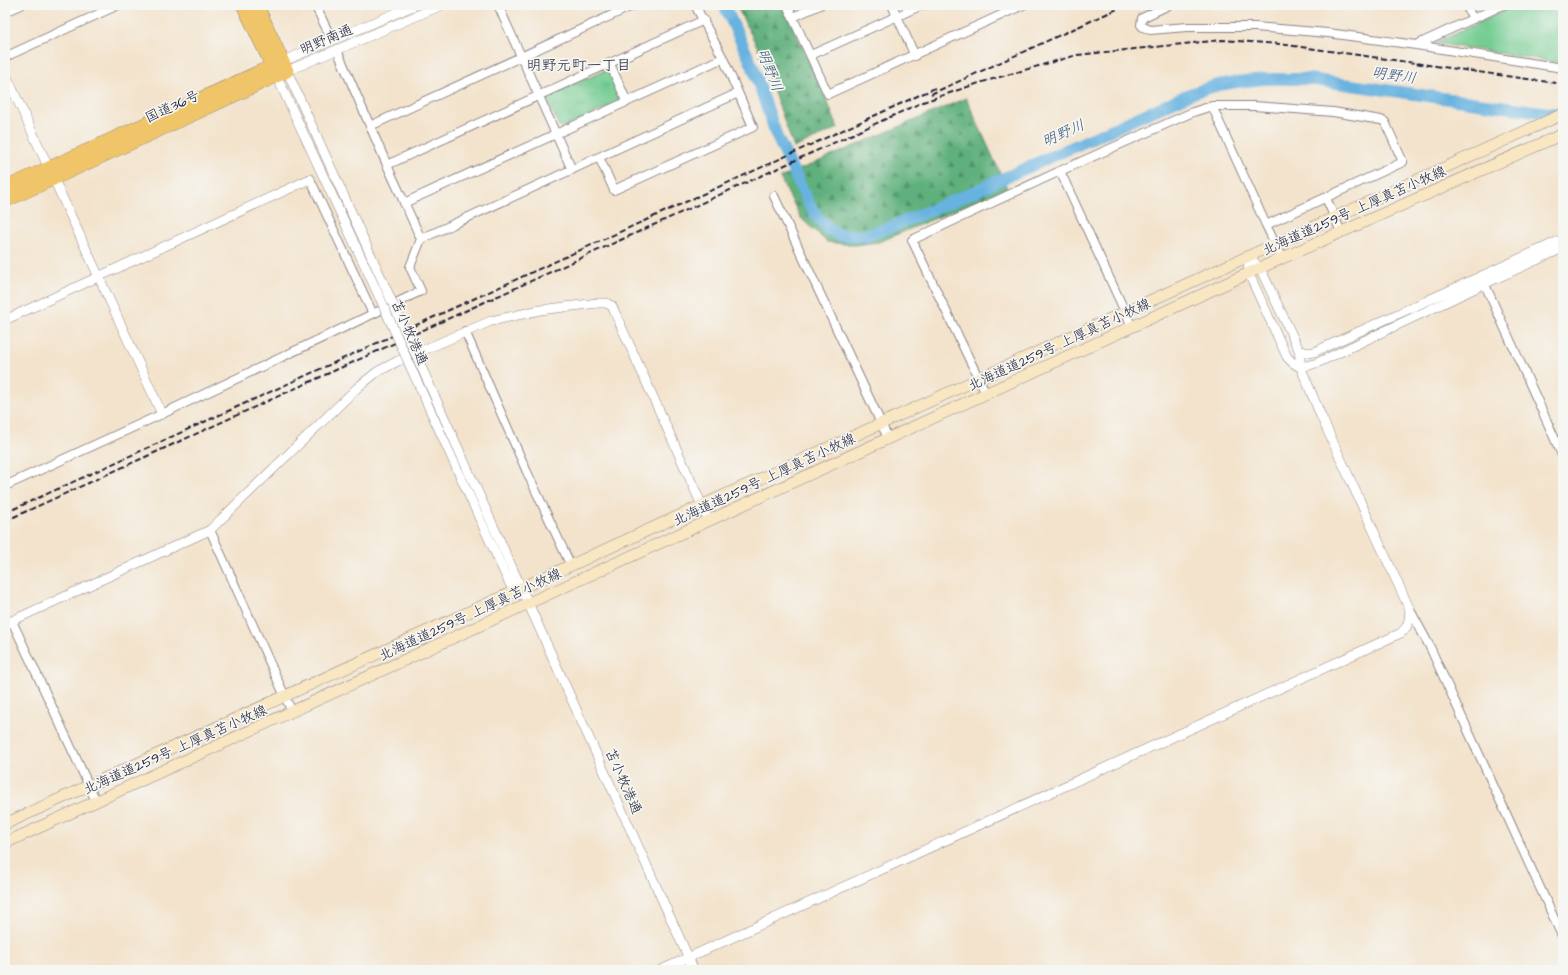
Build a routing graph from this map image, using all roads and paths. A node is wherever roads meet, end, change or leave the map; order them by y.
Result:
1 (21, 5) edge
2 (118, 5) edge
3 (243, 5) edge
4 (257, 5) edge
5 (315, 5) edge
6 (415, 5) edge
7 (442, 5) edge
8 (498, 5) edge
9 (634, 5) edge
10 (695, 5) edge
11 (787, 5) edge
12 (820, 5) edge
13 (892, 5) edge
14 (922, 5) edge
15 (1024, 5) edge
16 (1169, 5) edge
17 (1466, 5) edge
18 (1503, 5) edge
19 (5, 12) edge
20 (897, 16) junction
21 (386, 17) junction
22 (793, 17) junction
23 (1473, 19) junction
24 (704, 20) junction
25 (391, 27) junction
26 (332, 40) junction
27 (1416, 45) junction
28 (337, 50) junction
29 (811, 55) junction
30 (915, 56) junction
31 (5, 57) edge
32 (521, 57) junction
33 (722, 58) junction
34 (610, 64) junction
35 (280, 68) junction
36 (1563, 68) edge
37 (5, 73) edge
38 (738, 93) junction
39 (538, 96) junction
40 (626, 102) junction
41 (1212, 106) junction
42 (1563, 114) edge
43 (370, 126) junction
44 (1563, 134) edge
45 (556, 135) junction
46 (599, 158) junction
47 (387, 165) junction
48 (572, 170) junction
49 (1060, 171) junction
50 (51, 173) junction
51 (310, 179) joint
52 (5, 188) edge
53 (774, 196) dead end
54 (1326, 198) junction
55 (5, 200) edge
56 (404, 203) junction
57 (1334, 217) junction
58 (1266, 225) junction
59 (1342, 232) junction
60 (1563, 238) edge
61 (421, 239) junction
62 (1276, 244) junction
63 (1563, 248) edge
64 (1248, 256) junction
65 (1282, 258) junction
66 (1260, 268) junction
67 (1248, 274) junction
68 (98, 278) junction
69 (1482, 280) junction
70 (1125, 312) junction
71 (373, 314) junction
72 (5, 320) edge
73 (1132, 327) junction
74 (466, 331) junction
75 (1299, 350) junction
76 (1300, 368) junction
77 (979, 379) junction
78 (986, 394) junction
79 (162, 414) junction
80 (882, 424) junction
81 (888, 438) junction
82 (1563, 457) edge
83 (5, 486) edge
84 (701, 506) junction
85 (709, 521) junction
86 (210, 530) junction
87 (571, 566) junction
88 (518, 589) junction
89 (528, 604) junction
90 (1410, 610) junction
91 (9, 622) edge
92 (285, 696) junction
93 (292, 712) junction
94 (89, 786) junction
95 (96, 802) junction
96 (5, 824) edge
97 (5, 843) edge
98 (1563, 938) edge
99 (688, 958) junction
100 (661, 970) edge
101 (694, 970) edge

1 - 19 street
2 - 31 street
3 - 35 highway
4 - 35 highway
5 - 26 street
6 - 21 street, 明野南通
7 - 25 street, 明野南通
8 - 32 street
9 - 32 street
10 - 24 street
11 - 22 street
12 - 22 street
13 - 20 street
14 - 20 street
15 - 30 street
16 - 27 street
17 - 23 street
18 - 23 street
20 - 29 street
20 - 30 street
21 - 25 street
21 - 26 street, 明野南通
22 - 29 street
23 - 27 street
24 - 33 street
24 - 34 street
25 - 28 street, 明野南通
26 - 35 street, 明野南通
27 - 36 street
28 - 35 street, 明野南通
28 - 43 street
29 - 30 street
32 - 39 street
32 - 43 street
33 - 38 street
33 - 40 street
34 - 39 street
34 - 40 street
35 - 50 highway, 国道36号
35 - 88 street, 苫小牧港通, bridge
35 - 88 street, 苫小牧港通, bridge
37 - 50 street
38 - 46 street
38 - 46 street
39 - 45 street
39 - 47 street
40 - 45 street
41 - 49 street
41 - 54 street
41 - 58 street
42 - 57 main road, 北海道道259号 上厚真苫小牧線
43 - 47 street
44 - 59 main road, 北海道道259号 上厚真苫小牧線
45 - 48 street
45 - 56 street
46 - 48 street
47 - 56 street
48 - 61 street
49 - 70 street
49 - 77 street
50 - 52 highway, 国道36号
50 - 55 highway, 国道36号
50 - 68 street
51 - 68 street
51 - 71 street
53 - 80 street
54 - 57 street
54 - 58 street
56 - 61 street
57 - 59 street
57 - 62 main road, 北海道道259号 上厚真苫小牧線
58 - 62 street
59 - 65 main road, 北海道道259号 上厚真苫小牧線
60 - 69 street
61 - 71 street
62 - 64 main road, 北海道道259号 上厚真苫小牧線
62 - 65 street
63 - 69 street
64 - 66 street
64 - 67 street
64 - 70 main road, 北海道道259号 上厚真苫小牧線
65 - 66 main road, 北海道道259号 上厚真苫小牧線
66 - 67 main road, 北海道道259号 上厚真苫小牧線
66 - 75 street
67 - 73 main road, 北海道道259号 上厚真苫小牧線
67 - 76 street
68 - 72 street
68 - 79 street
69 - 75 street
69 - 76 street
69 - 82 street
70 - 73 street
70 - 77 main road, 北海道道259号 上厚真苫小牧線
71 - 79 street
73 - 78 main road, 北海道道259号 上厚真苫小牧線
74 - 84 street
74 - 86 street
74 - 87 street
75 - 76 street
76 - 90 street
77 - 78 street
77 - 80 main road, 北海道道259号 上厚真苫小牧線
78 - 81 main road, 北海道道259号 上厚真苫小牧線
79 - 83 street
80 - 81 street
80 - 84 main road, 北海道道259号 上厚真苫小牧線
81 - 85 main road, 北海道道259号 上厚真苫小牧線
84 - 85 street
84 - 87 main road, 北海道道259号 上厚真苫小牧線
85 - 89 main road, 北海道道259号 上厚真苫小牧線
86 - 91 street
86 - 92 street
87 - 88 main road, 北海道道259号 上厚真苫小牧線
88 - 89 street, 苫小牧港通
88 - 92 main road, 北海道道259号 上厚真苫小牧線
89 - 93 main road, 北海道道259号 上厚真苫小牧線
89 - 99 street, 苫小牧港通
90 - 98 street
90 - 99 street
91 - 94 street
92 - 93 street
92 - 94 main road, 北海道道259号 上厚真苫小牧線
93 - 95 main road, 北海道道259号 上厚真苫小牧線
94 - 95 street
94 - 96 main road, 北海道道259号 上厚真苫小牧線
95 - 97 main road, 北海道道259号 上厚真苫小牧線
99 - 100 street
99 - 101 street, 苫小牧港通

